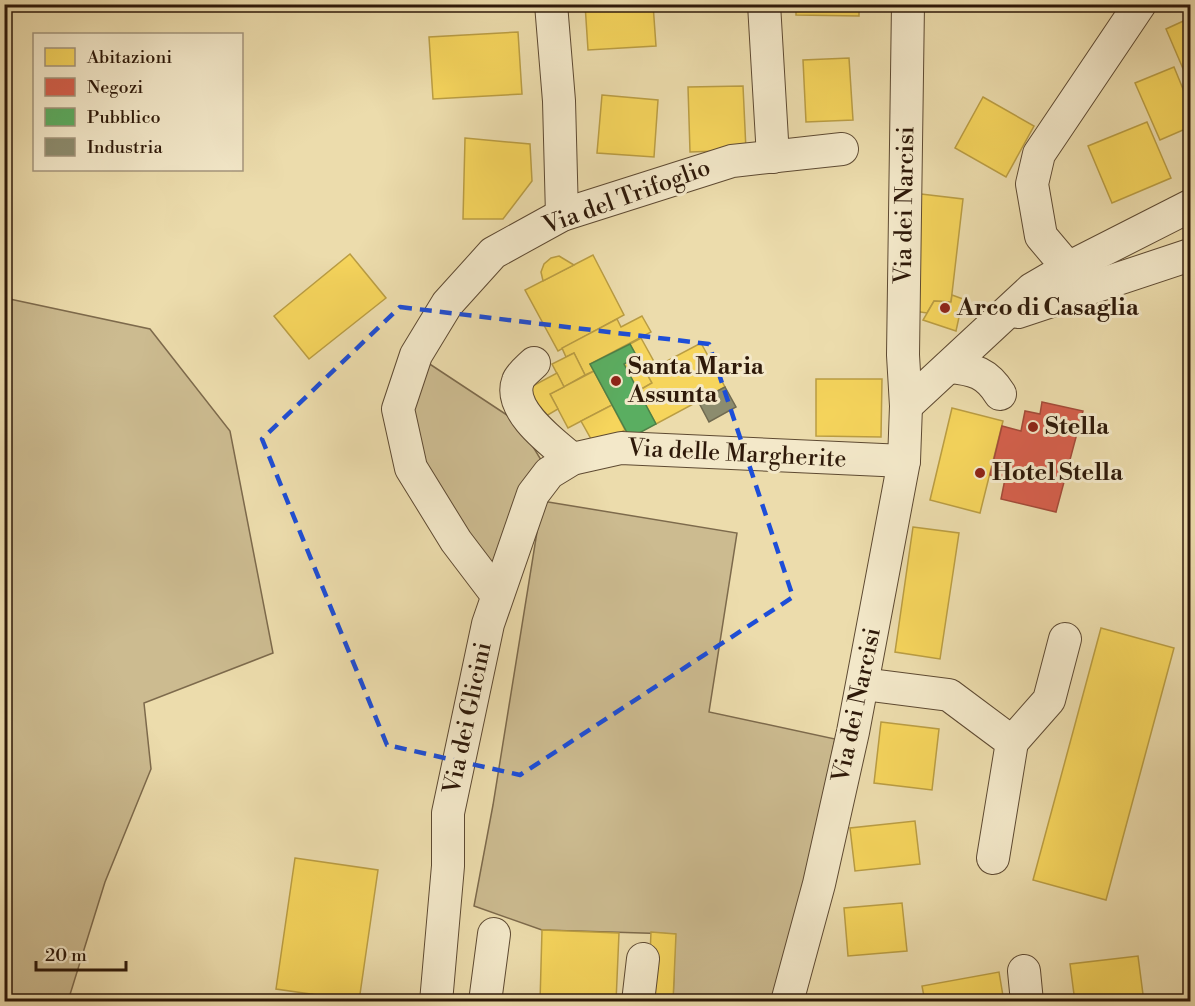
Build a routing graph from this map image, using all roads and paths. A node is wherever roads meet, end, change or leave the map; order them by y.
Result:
1 (551, 4) edge
2 (764, 4) edge
3 (908, 4) edge
4 (1140, 4) edge
5 (842, 149) dead end
6 (772, 157) junction
7 (1191, 206) edge
8 (562, 215) junction
9 (1191, 255) edge
10 (1068, 268) junction
11 (1003, 316) junction
12 (534, 363) dead end
13 (949, 367) junction
14 (1000, 394) dead end
15 (906, 406) junction
16 (572, 459) junction
17 (904, 461) junction
18 (497, 595) junction
19 (1065, 639) dead end
20 (863, 684) junction
21 (1012, 742) junction
22 (993, 858) dead end
23 (494, 934) dead end
24 (643, 959) dead end
25 (436, 1002) edge
26 (485, 1002) edge
27 (638, 1002) edge
28 (787, 1002) edge

1 - 8 street
2 - 6 street
3 - 15 street, Via dei Narcisi
4 - 10 street
5 - 6 street, Via del Trifoglio
6 - 8 street, Via del Trifoglio
7 - 10 street
8 - 18 street, Via del Trifoglio
9 - 11 street
10 - 11 street
11 - 13 street
12 - 16 street
13 - 14 street
13 - 15 street
15 - 17 street, Via dei Narcisi
16 - 17 street, Via delle Margherite
16 - 18 street, Via dei Glicini
17 - 20 street, Via dei Narcisi
18 - 25 street, Via dei Glicini
19 - 21 street
20 - 21 street
20 - 28 street, Via dei Narcisi
21 - 22 street
23 - 26 street
24 - 27 street

